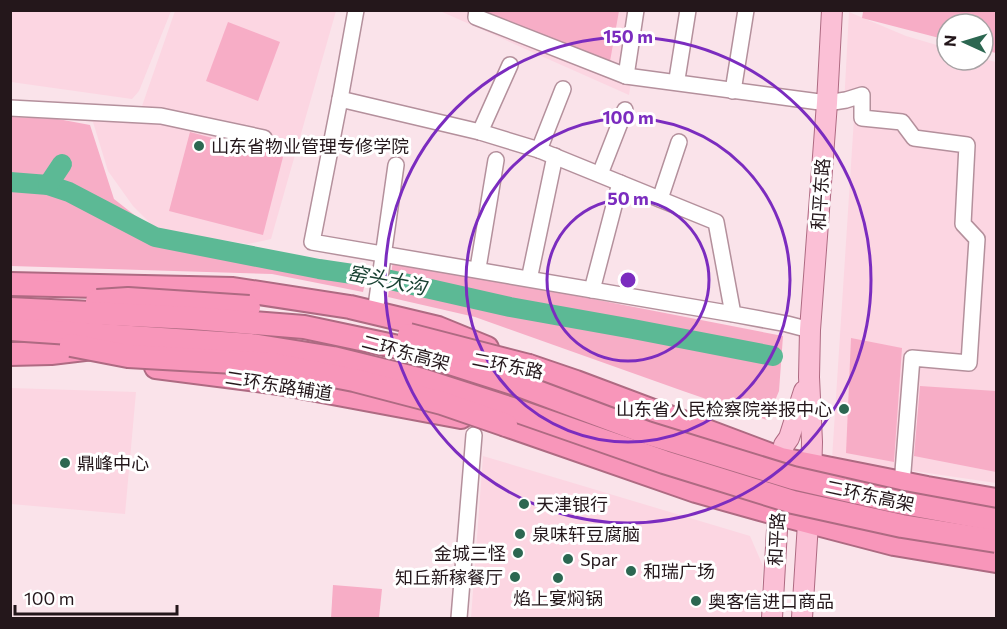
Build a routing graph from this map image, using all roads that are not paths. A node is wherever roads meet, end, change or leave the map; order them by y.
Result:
1 (356, 10) edge
2 (477, 10) edge
3 (636, 10) edge
4 (688, 10) edge
5 (746, 10) edge
6 (832, 10) edge
7 (510, 65) dead end
8 (626, 76) junction
9 (677, 79) dead end
10 (563, 89) dead end
11 (733, 90) junction
12 (340, 99) junction
13 (827, 103) junction
14 (10, 108) edge
15 (625, 110) dead end
16 (480, 132) junction
17 (264, 138) dead end
18 (679, 142) dead end
19 (539, 150) junction
20 (555, 156) junction
21 (496, 160) dead end
22 (396, 165) dead end
23 (600, 174) junction
24 (620, 183) junction
25 (660, 199) junction
26 (382, 255) junction
27 (478, 268) dead end
28 (530, 275) dead end
29 (10, 284) edge
30 (100, 286) junction
31 (592, 290) junction
32 (10, 307) edge
33 (376, 308) junction
34 (733, 314) junction
35 (10, 329) edge
36 (810, 330) junction
37 (10, 334) edge
38 (10, 354) edge
39 (530, 366) junction
40 (809, 377) junction
41 (506, 425) junction
42 (474, 435) dead end
43 (781, 459) junction
44 (811, 464) junction
45 (902, 484) junction
46 (996, 500) edge
47 (777, 514) junction
48 (996, 520) edge
49 (808, 522) junction
50 (996, 541) edge
51 (996, 561) edge
52 (459, 618) edge
53 (772, 618) edge
54 (802, 618) edge

1 - 12 street
2 - 8 street
3 - 8 street
4 - 9 street
5 - 11 street
6 - 13 main road, 和平东路
7 - 16 street
8 - 11 street
10 - 19 street
11 - 13 street
12 - 16 street
12 - 26 street
13 - 36 main road, 和平东路
13 - 45 street
14 - 17 street
15 - 23 street
16 - 19 street
18 - 25 street
19 - 20 street
20 - 23 street
20 - 28 street
21 - 27 street
22 - 26 street
23 - 24 street
24 - 25 street
24 - 31 street
25 - 34 street
26 - 31 street
26 - 33 street
29 - 30 highway
30 - 33 highway
30 - 39 highway, 二环东路
31 - 34 street
32 - 39 highway, bridge
32 - 48 highway, 二环东高架, bridge
33 - 39 highway
34 - 36 street
35 - 50 highway, 二环东高架, bridge
36 - 40 main road, 和平东路
37 - 41 highway, bridge
38 - 41 highway, 二环东路辅道
39 - 43 highway, 二环东路
40 - 43 main road, 和平东路
40 - 44 main road, 和平东路
41 - 47 highway
42 - 52 street
43 - 44 highway, 二环东路
43 - 47 main road, 和平路
44 - 45 highway, 二环东路
44 - 49 main road, 和平路
45 - 46 highway, 二环东路
47 - 49 highway
47 - 53 main road, 和平路
49 - 51 highway
49 - 54 main road, 和平路

